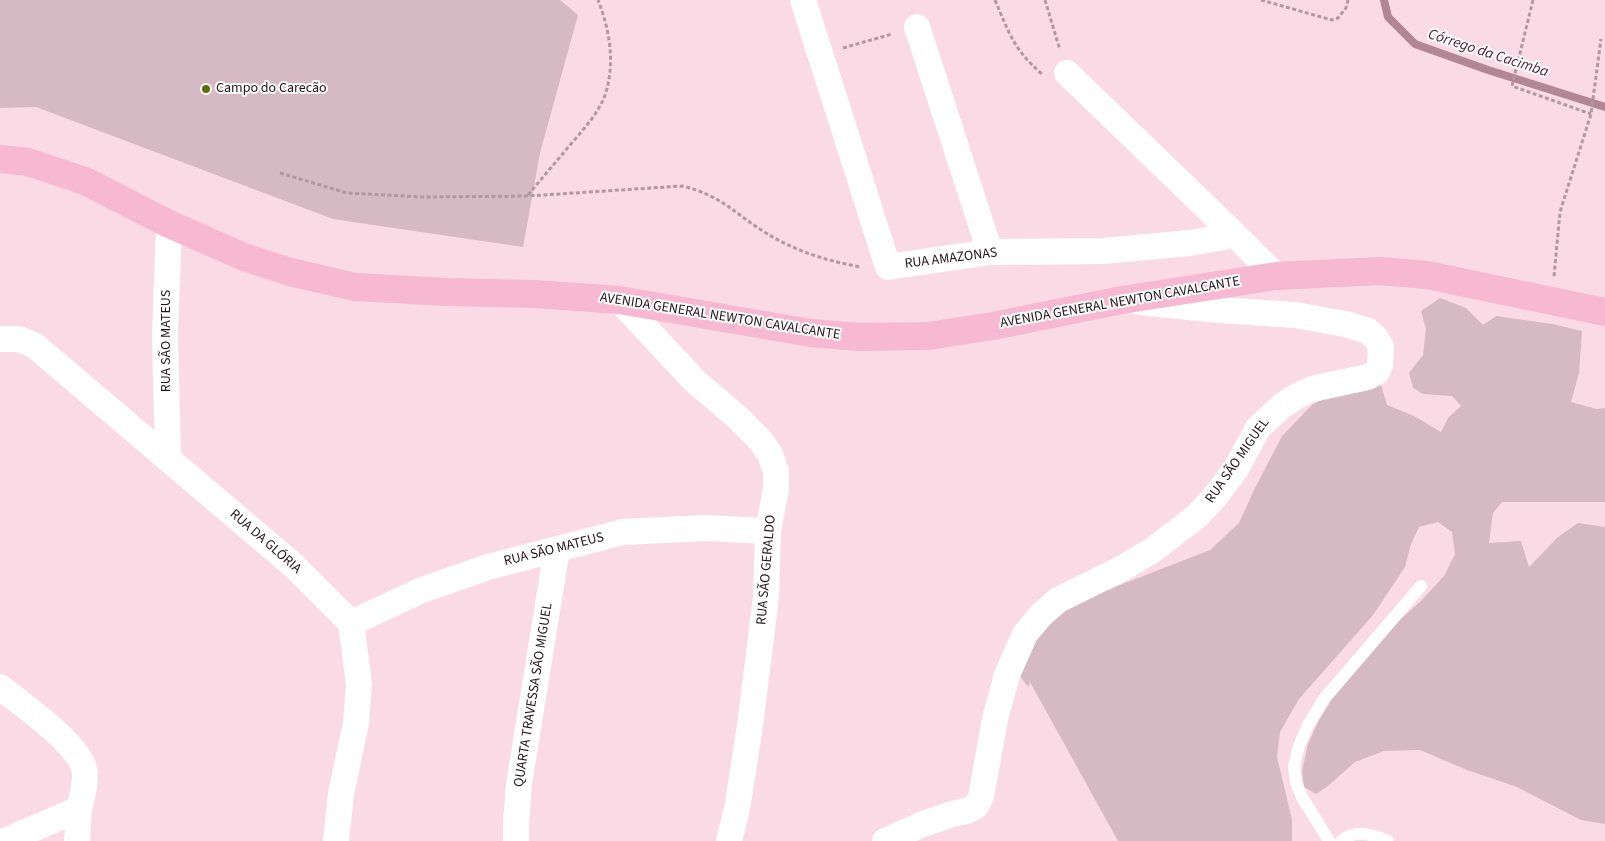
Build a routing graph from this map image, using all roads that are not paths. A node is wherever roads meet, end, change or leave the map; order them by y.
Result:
1 (803, 0) edge
2 (917, 27) road end
3 (1067, 73) road end
4 (0, 159) edge
5 (169, 224) junction
6 (1235, 235) junction
7 (990, 252) junction
8 (1276, 276) junction
9 (619, 300) junction
10 (1122, 300) junction
11 (1605, 312) edge
12 (0, 339) edge
13 (168, 459) junction
14 (768, 531) junction
15 (557, 549) junction
16 (1421, 586) dead end
17 (351, 623) junction
18 (0, 687) edge
19 (79, 809) junction
20 (5, 841) edge
21 (77, 841) edge
22 (336, 841) edge
23 (516, 841) edge
24 (729, 841) edge
25 (885, 841) edge
26 (1329, 841) edge
27 (1341, 841) edge
28 (1388, 841) edge

1 - 7 street, RUA AMAZONAS
2 - 7 street
3 - 6 street
4 - 5 main road, AVENIDA GENERAL NEWTON CAVALCANTE
5 - 9 main road, AVENIDA GENERAL NEWTON CAVALCANTE
5 - 13 street, RUA SÃO MATEUS
6 - 7 street, RUA AMAZONAS
6 - 8 street
8 - 10 main road, AVENIDA GENERAL NEWTON CAVALCANTE
8 - 11 main road, AVENIDA GENERAL NEWTON CAVALCANTE
9 - 10 main road, AVENIDA GENERAL NEWTON CAVALCANTE
9 - 14 street, RUA SÃO GERALDO
10 - 25 street, RUA SÃO MIGUEL
12 - 13 street, RUA DA GLÓRIA
13 - 17 street, RUA DA GLÓRIA
14 - 15 street, RUA SÃO MATEUS
14 - 24 street, RUA SÃO GERALDO
15 - 17 street, RUA SÃO MATEUS
15 - 23 street, QUARTA TRAVESSA SÃO MIGUEL
16 - 26 lane
17 - 22 street
18 - 19 street
19 - 20 street
19 - 21 street
27 - 28 lane

